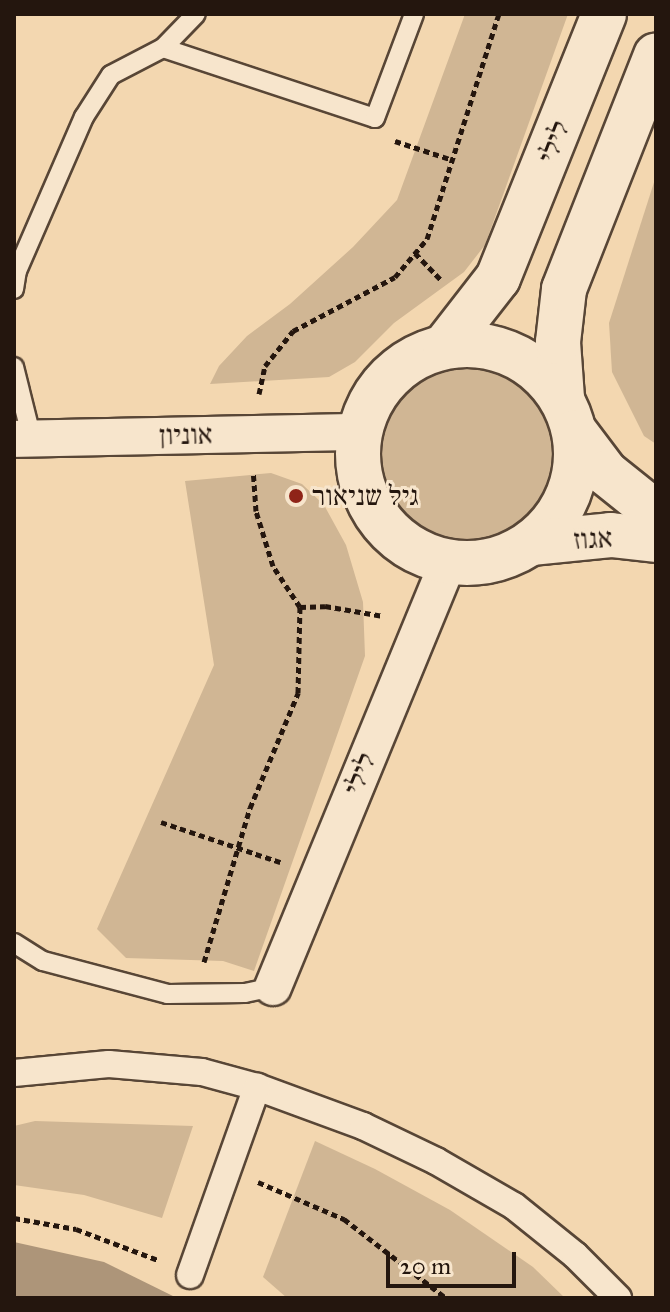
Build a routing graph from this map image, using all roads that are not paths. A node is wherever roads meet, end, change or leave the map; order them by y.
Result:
1 (196, 14) edge
2 (414, 14) edge
3 (604, 14) edge
4 (163, 48) junction
5 (656, 56) edge
6 (14, 289) edge
7 (445, 346) junction
8 (14, 367) edge
9 (568, 415) junction
10 (358, 432) junction
11 (23, 439) edge
12 (656, 513) edge
13 (656, 540) edge
14 (531, 543) junction
15 (448, 562) junction
16 (14, 943) edge
17 (273, 987) joint
18 (14, 1073) edge
19 (257, 1087) junction
20 (190, 1275) road end
21 (618, 1298) edge

1 - 4 lane
2 - 4 lane
3 - 7 street, לילי
4 - 6 lane
5 - 9 street
7 - 9 street
7 - 10 street
8 - 11 lane
9 - 12 street, אגוז
9 - 14 street
10 - 11 street, אוניון
10 - 15 street
13 - 14 street, אגוז
14 - 15 street
15 - 17 street, לילי
16 - 17 lane
18 - 19 street
19 - 20 street
19 - 21 street

